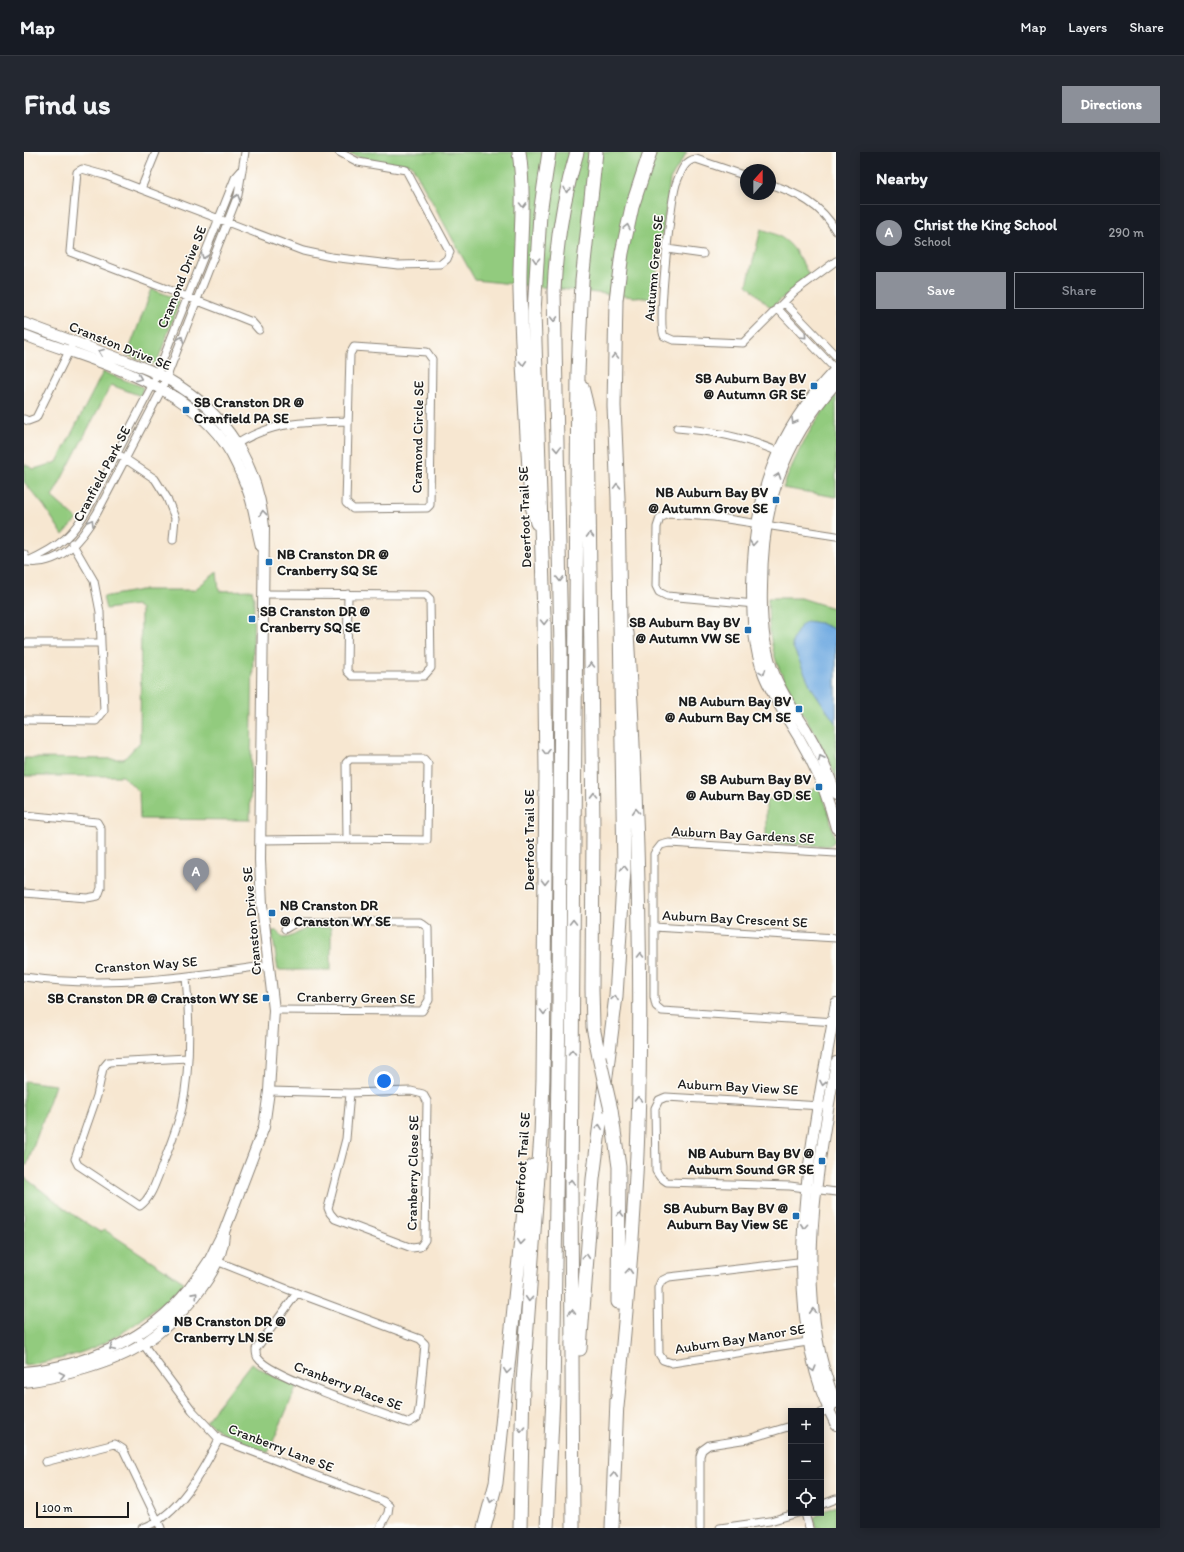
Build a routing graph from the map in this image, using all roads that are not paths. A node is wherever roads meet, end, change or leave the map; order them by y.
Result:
1 (156, 152) edge
2 (245, 152) edge
3 (339, 152) edge
4 (519, 152) edge
5 (549, 152) edge
6 (577, 152) edge
7 (596, 152) edge
8 (650, 152) edge
9 (241, 171) junction
10 (740, 174) edge
11 (776, 186) edge
12 (141, 189) junction
13 (218, 219) junction
14 (227, 223) junction
15 (836, 231) edge
16 (667, 249) junction
17 (703, 254) dead end
18 (836, 261) edge
19 (188, 297) junction
20 (197, 300) junction
21 (784, 302) junction
22 (777, 308) junction
23 (24, 323) edge
24 (259, 330) dead end
25 (24, 335) edge
26 (73, 341) junction
27 (69, 352) junction
28 (836, 356) edge
29 (836, 369) edge
30 (578, 372) junction
31 (162, 376) junction
32 (836, 383) edge
33 (157, 386) junction
34 (24, 419) edge
35 (348, 421) junction
36 (677, 428) dead end
37 (233, 446) junction
38 (118, 454) junction
39 (782, 454) junction
40 (125, 458) junction
41 (761, 523) junction
42 (618, 524) junction
43 (836, 536) edge
44 (69, 537) junction
45 (173, 540) dead end
46 (543, 541) junction
47 (74, 546) junction
48 (24, 554) edge
49 (26, 563) edge
50 (264, 594) junction
51 (348, 594) junction
52 (757, 604) junction
53 (24, 643) edge
54 (101, 643) junction
55 (24, 720) edge
56 (836, 794) edge
57 (24, 815) edge
58 (836, 828) edge
59 (348, 839) junction
60 (260, 840) junction
61 (836, 853) edge
62 (24, 893) edge
63 (654, 927) junction
64 (285, 929) dead end
65 (836, 938) edge
66 (270, 965) junction
67 (24, 977) edge
68 (186, 977) junction
69 (836, 1003) edge
70 (274, 1010) junction
71 (834, 1022) edge
72 (188, 1058) junction
73 (836, 1062) edge
74 (269, 1091) junction
75 (350, 1093) junction
76 (824, 1106) junction
77 (541, 1135) junction
78 (812, 1188) junction
79 (836, 1192) edge
80 (214, 1260) junction
81 (808, 1261) junction
82 (297, 1293) junction
83 (140, 1340) junction
84 (812, 1341) junction
85 (24, 1372) edge
86 (24, 1382) edge
87 (617, 1407) junction
88 (830, 1408) edge
89 (836, 1425) edge
90 (788, 1427) edge
91 (219, 1439) junction
92 (573, 1449) junction
93 (45, 1462) dead end
94 (836, 1499) edge
95 (824, 1504) edge
96 (788, 1516) edge
97 (806, 1516) edge
98 (157, 1520) junction
99 (142, 1528) edge
100 (161, 1528) edge
101 (380, 1528) edge
102 (484, 1528) edge
103 (520, 1528) edge
104 (547, 1528) edge
105 (573, 1528) edge
106 (611, 1528) edge
107 (700, 1528) edge
108 (720, 1528) edge
109 (809, 1528) edge

1 - 12 street
2 - 9 street
3 - 14 street
4 -> 46 highway
5 -> 46 highway, Deerfoot Trail SE
6 -> 104 highway
7 - 30 highway
42 -> 8 highway
9 - 13 street
14 -> 9 street
10 - 16 street, Autumn Green SE
11 - 15 street
12 - 13 street
12 - 19 street
13 - 14 street, Cramond Drive SE
13 -> 19 street, Cramond Drive SE
14 - 20 street, Cramond Drive SE
16 - 17 street
16 - 22 street, Autumn Green SE
18 - 21 street, Autumn Green SE
19 - 20 street
19 - 31 street, Cramond Drive SE
20 - 24 street
31 -> 20 street, Cramond Drive SE
21 - 22 street, Autumn Green SE
21 - 28 street
22 -> 29 street
23 - 26 street, Cranston Drive SE
25 - 27 street, Cranston Drive SE
26 - 27 street
31 -> 26 street, Cranston Drive SE
27 -> 33 street, Cranston Drive SE
27 - 34 street
29 -> 39 street
87 -> 30 highway, bridge
92 -> 30 highway
31 - 33 street, Cramond Drive SE
31 - 37 street, Cranston Drive SE
32 - 39 street
33 - 37 street, Cranston Drive SE
33 - 38 street, Cranfield Park SE
33 - 40 street, Cranfield Park SE
35 - 35 street, Cramond Circle SE
35 - 37 street
36 - 39 street
37 - 50 street, Cranston Drive SE
38 - 40 street
38 - 44 street, Cranfield Park SE
39 - 41 street
40 - 45 street
47 -> 40 street, Cranfield Park SE
41 - 43 street
41 - 52 street
41 - 52 street
87 -> 42 highway
92 -> 42 highway
44 - 47 street
44 - 49 street, Cranfield Park SE
46 -> 77 highway, Deerfoot Trail SE
47 - 49 street, Cranfield Park SE
47 - 54 street
48 - 49 street
50 - 51 street
50 - 60 street, Cranston Drive SE
51 - 51 street
56 -> 52 street
52 -> 58 street
53 - 54 street
54 - 55 street
57 - 62 street
59 - 59 street
59 - 60 street
60 - 66 street, Cranston Drive SE
61 - 63 street, Auburn Bay Gardens SE
63 - 65 street, Auburn Bay Crescent SE
63 - 71 street, Auburn Bay Crescent SE
64 - 70 street, Cranberry Green SE
66 - 68 street, Cranston Way SE
66 - 70 street, Cranston Drive SE
67 - 68 street, Cranston Way SE
68 - 72 street
69 - 71 street
70 - 74 street, Cranston Drive SE
71 -> 76 street
72 - 72 street
73 - 76 street
74 - 75 street, Cranberry Close SE
74 - 80 street, Cranston Drive SE
75 - 75 street, Cranberry Close SE
76 - 78 street
76 - 78 street, Auburn Bay View SE
77 -> 102 highway
77 -> 103 highway, Deerfoot Trail SE
78 - 79 street, Auburn Bay View SE
78 - 81 street
80 - 82 street, Cranberry Place SE
80 - 83 street, Cranston Drive SE
81 - 84 street
81 - 84 street, Auburn Bay Manor SE
82 - 82 street, Cranberry Place SE
83 -> 85 street, Cranston Drive SE
86 -> 83 street, Cranston Drive SE
83 - 91 street, Cranberry Lane SE
84 - 88 street
106 -> 87 highway
88 - 89 street
90 - 107 street
91 - 98 street
91 - 101 street, Cranberry Lane SE
92 - 105 highway
93 - 98 street
94 - 95 street
96 - 108 street
97 - 109 street
98 - 99 street
98 - 100 street

